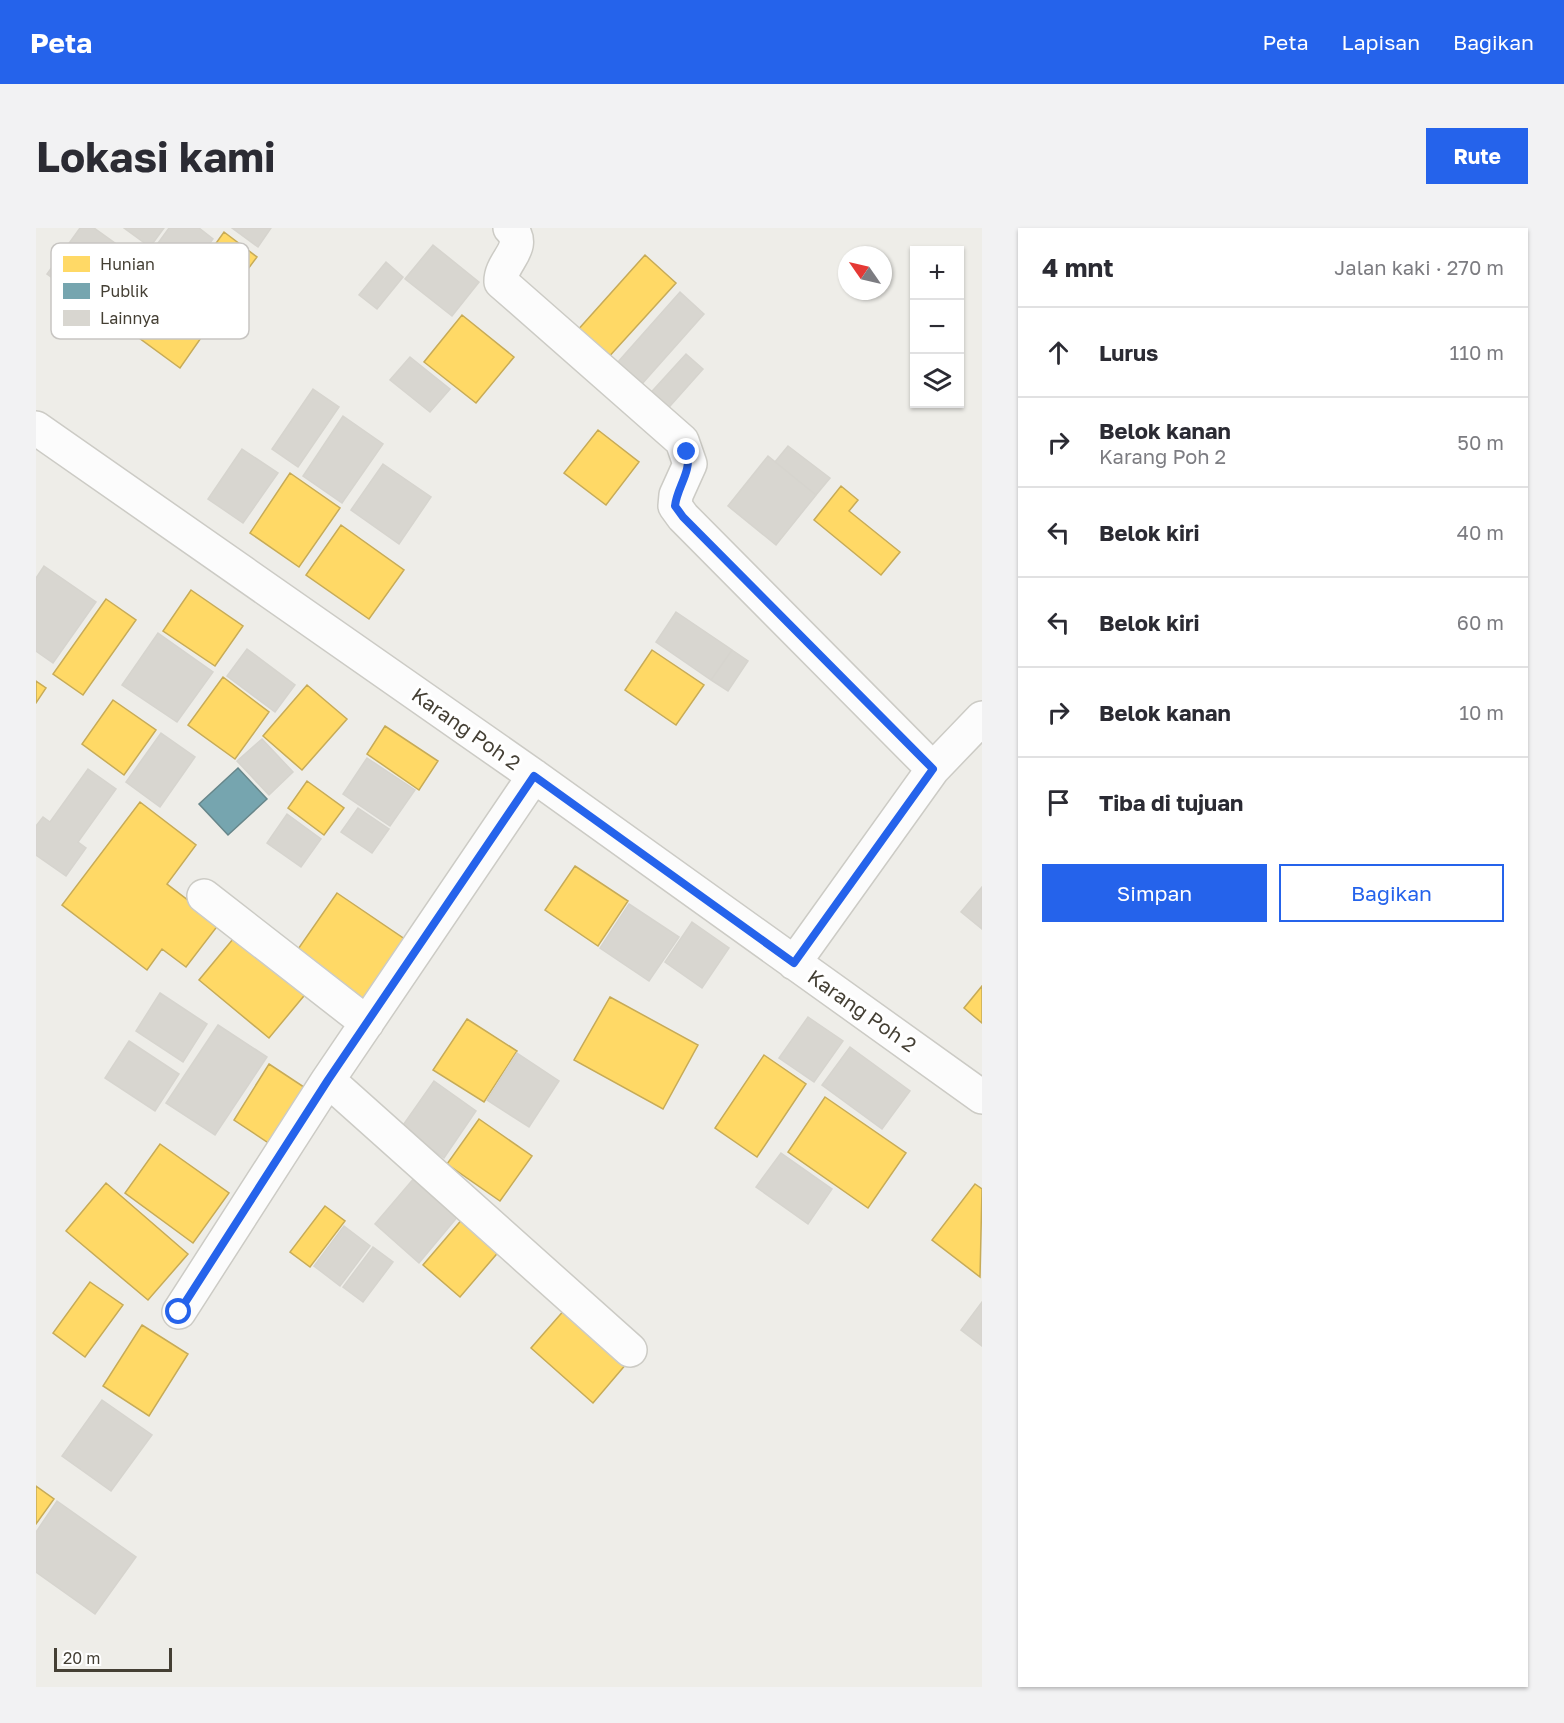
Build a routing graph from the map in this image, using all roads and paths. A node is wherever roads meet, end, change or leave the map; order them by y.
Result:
1 (510, 228) edge
2 (36, 428) edge
3 (982, 718) edge
4 (933, 769) junction
5 (534, 776) junction
6 (204, 896) dead end
7 (794, 963) junction
8 (367, 1023) junction
9 (328, 1080) junction
10 (982, 1097) edge
11 (179, 1312) dead end
12 (630, 1350) dead end

1 - 4 street
2 - 5 street, Karang Poh 2
3 - 4 street
4 - 7 street
5 - 7 street, Karang Poh 2
5 - 8 street
6 - 8 street
7 - 10 street, Karang Poh 2
8 - 9 street
9 - 11 street
9 - 12 street

